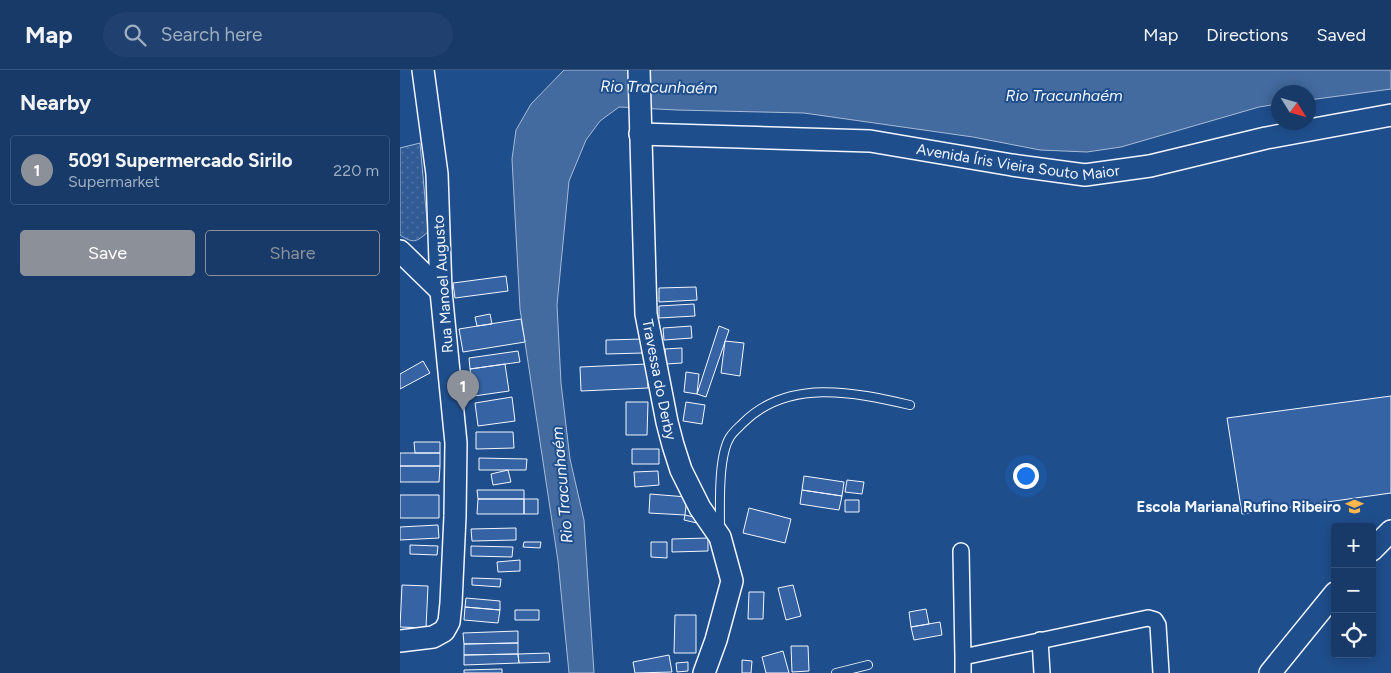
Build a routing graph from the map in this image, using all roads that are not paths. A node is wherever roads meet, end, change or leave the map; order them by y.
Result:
1 (423, 70) edge
2 (638, 70) edge
3 (1391, 115) edge
4 (640, 127) junction
5 (400, 251) edge
6 (441, 291) junction
7 (910, 405) dead end
8 (1391, 531) edge
9 (720, 537) junction
10 (1376, 546) edge
11 (961, 551) dead end
12 (1331, 598) edge
13 (400, 640) edge
14 (1040, 640) junction
15 (963, 657) junction
16 (868, 665) dead end
17 (704, 673) edge
18 (836, 673) edge
19 (963, 673) edge
20 (1042, 673) edge
21 (1161, 673) edge
22 (1270, 673) edge

1 - 6 street, Rua Manoel Augusto
2 - 4 street, Travessa do Derby
3 - 4 street, Avenida Íris Vieira Souto Maior
4 - 9 street, Travessa do Derby
5 - 6 street
6 - 13 street, Rua Manoel Augusto
7 - 9 lane
8 - 10 street
9 - 17 street, Travessa do Derby
11 - 15 street
12 - 22 street
14 - 15 street
14 - 20 street
14 - 21 street
15 - 19 street
16 - 18 lane

